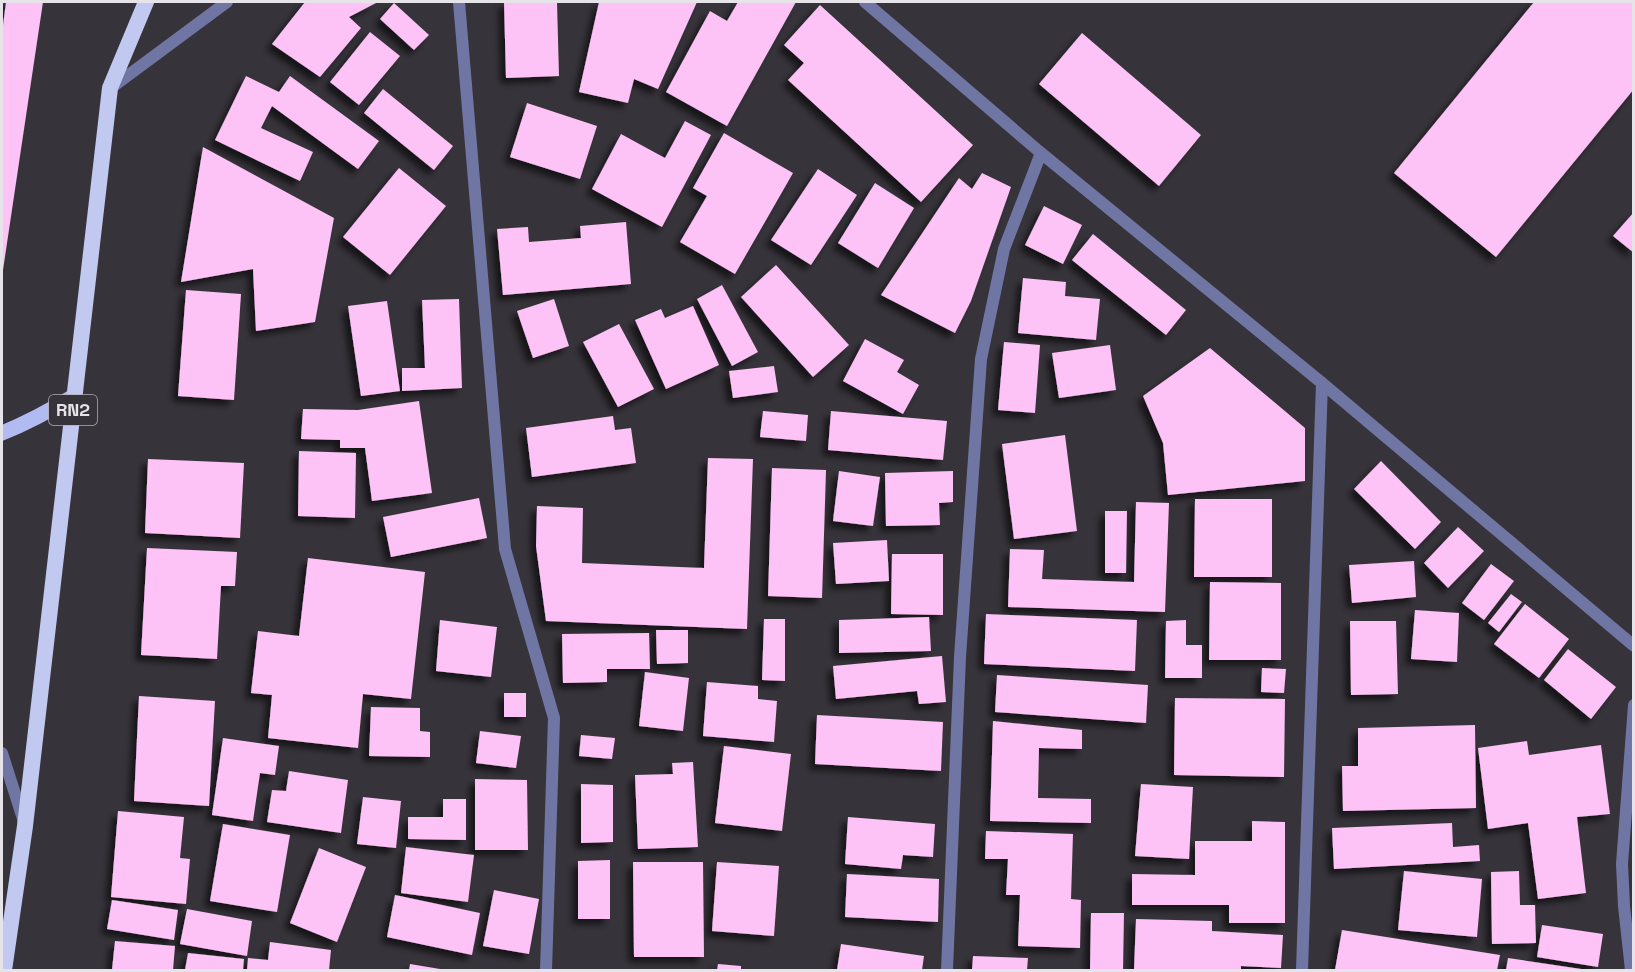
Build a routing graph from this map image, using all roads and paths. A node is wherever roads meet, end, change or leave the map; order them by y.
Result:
1 (146, 2) edge
2 (227, 2) edge
3 (459, 2) edge
4 (865, 2) edge
5 (110, 88) junction
6 (1041, 153) junction
7 (1322, 383) junction
8 (74, 396) junction
9 (2, 433) edge
10 (1634, 646) edge
11 (1634, 705) edge
12 (2, 753) edge
13 (25, 826) junction
14 (4, 970) edge
15 (546, 970) edge
16 (947, 970) edge
17 (1302, 970) edge
18 (1631, 970) edge

1 - 5 highway, RN2
2 - 5 street
3 - 15 street
4 - 6 street
5 - 8 highway, RN2
6 - 7 street
6 - 16 street
7 - 10 street
7 - 17 street
8 - 9 main road
8 - 13 highway, RN2
11 - 18 street
12 - 13 street
13 - 14 highway, RN2

